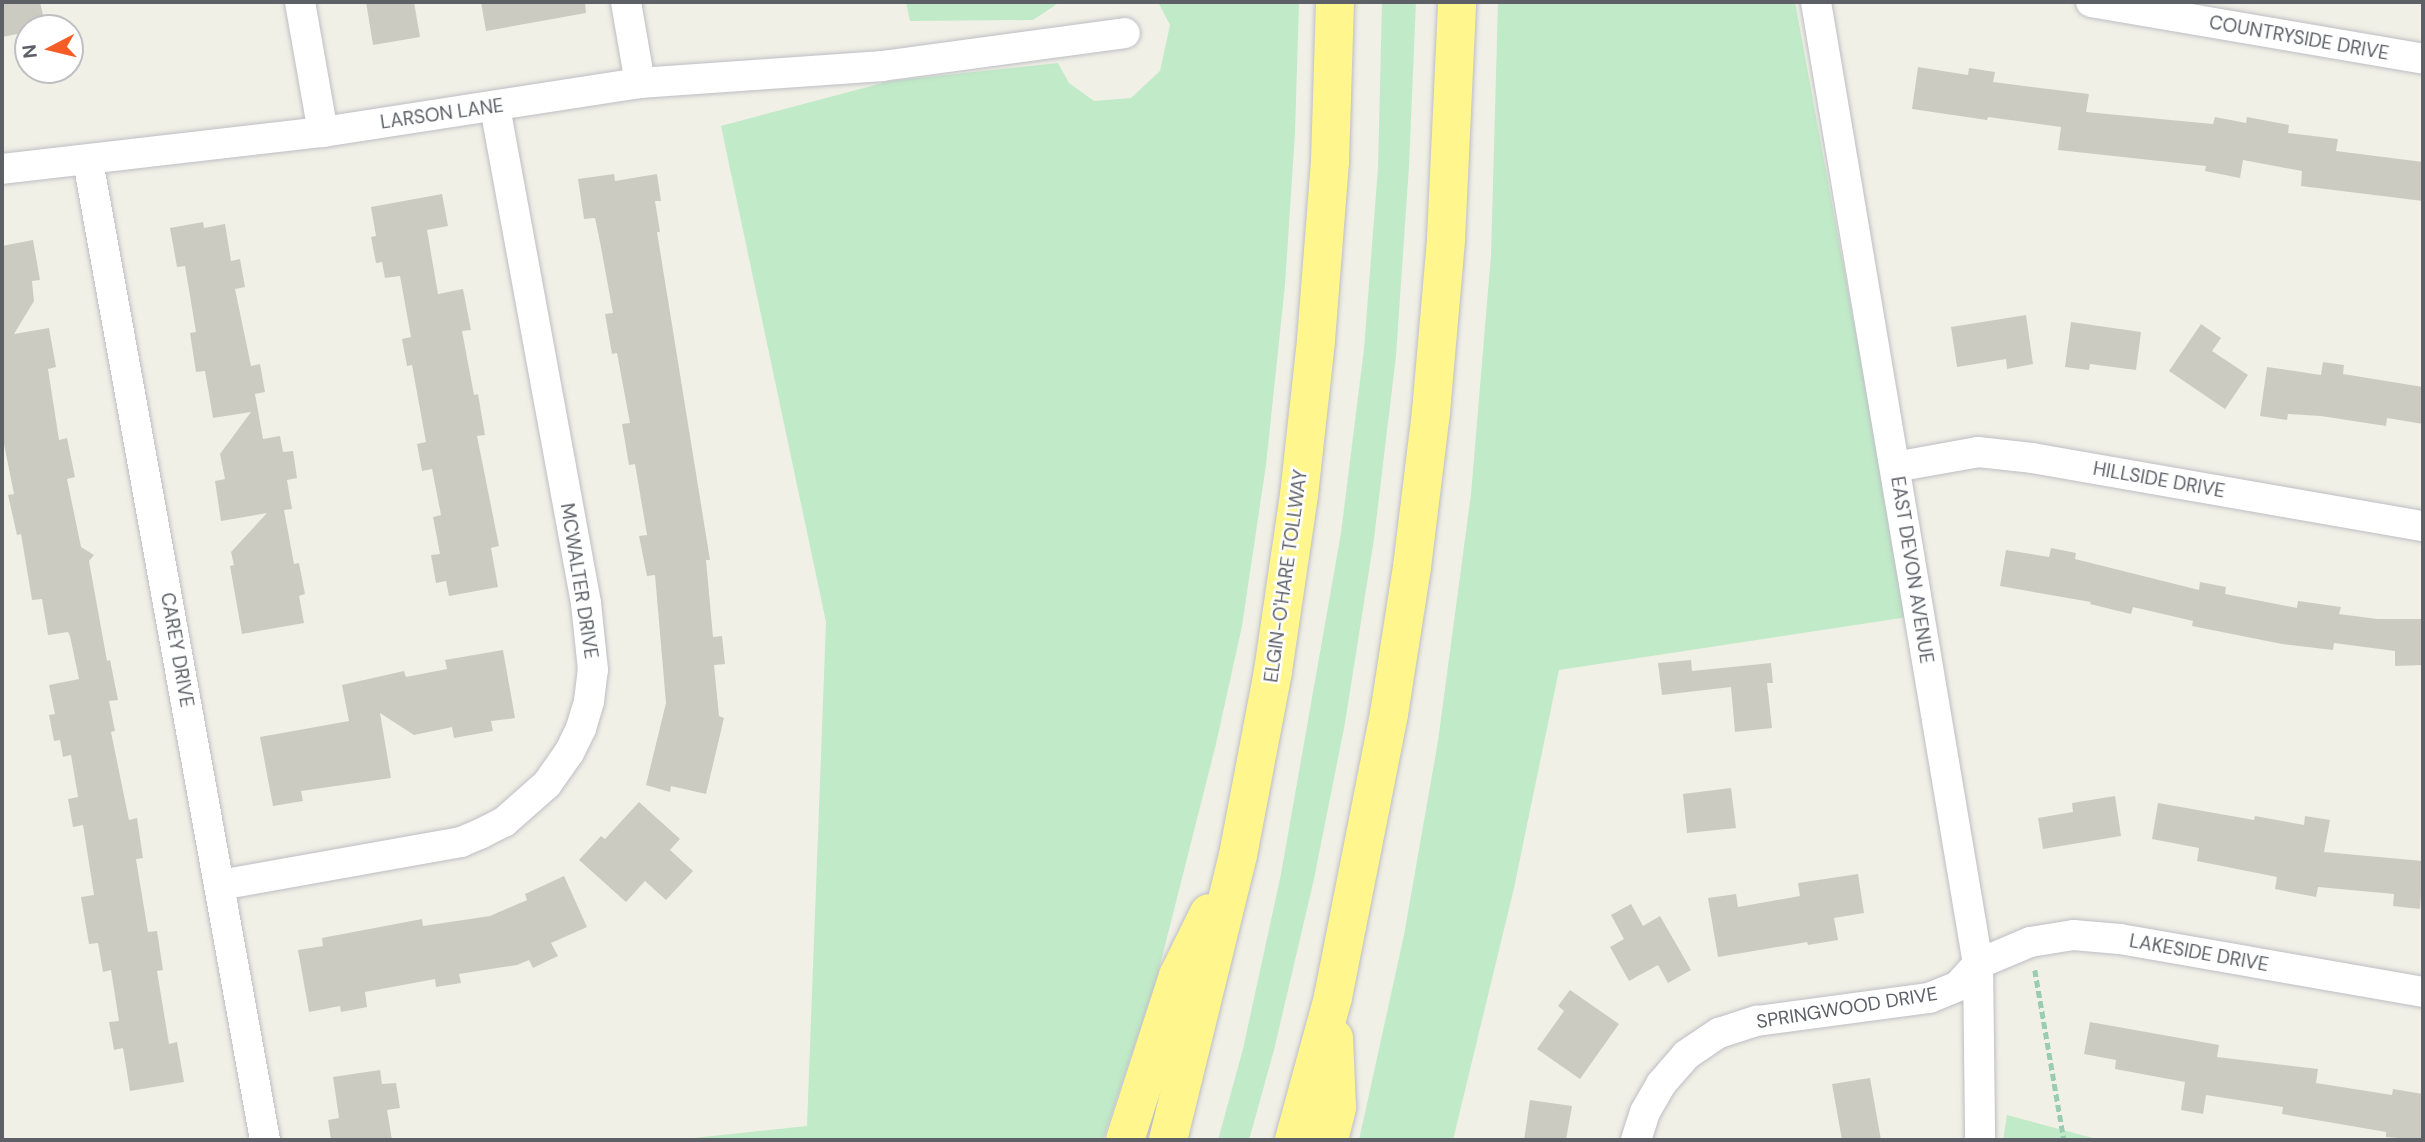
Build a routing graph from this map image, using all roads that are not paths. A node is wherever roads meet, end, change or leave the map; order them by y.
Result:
1 (300, 2) edge
2 (626, 2) edge
3 (1335, 2) edge
4 (1457, 2) edge
5 (1816, 2) edge
6 (2091, 2) edge
7 (1125, 33) dead end
8 (2423, 59) edge
9 (640, 83) junction
10 (495, 107) junction
11 (323, 132) junction
12 (88, 160) junction
13 (2, 169) edge
14 (1895, 467) junction
15 (2423, 526) edge
16 (1238, 855) junction
17 (220, 885) junction
18 (1978, 964) junction
19 (2423, 992) edge
20 (1333, 997) junction
21 (265, 1140) edge
22 (1125, 1140) edge
23 (1168, 1140) edge
24 (1294, 1140) edge
25 (1329, 1140) edge
26 (1636, 1140) edge
27 (1980, 1140) edge

1 - 11 street
2 - 9 street
3 - 16 highway, ELGIN-O'HARE TOLLWAY
4 - 20 highway
5 - 14 street, EAST DEVON AVENUE
6 - 8 street, COUNTRYSIDE DRIVE
7 - 9 street, LARSON LANE
9 - 10 street, LARSON LANE
10 - 11 street, LARSON LANE
10 - 17 street, MCWALTER DRIVE
11 - 12 street, LARSON LANE
12 - 13 street, LARSON LANE
12 - 17 street, CAREY DRIVE
14 - 15 street, HILLSIDE DRIVE
14 - 18 street, EAST DEVON AVENUE
16 - 22 highway
16 - 23 highway, ELGIN-O'HARE TOLLWAY
17 - 21 street, CAREY DRIVE
18 - 19 street, LAKESIDE DRIVE
18 - 26 street, SPRINGWOOD DRIVE
18 - 27 street, EAST DEVON AVENUE
20 - 24 highway
20 - 25 highway

